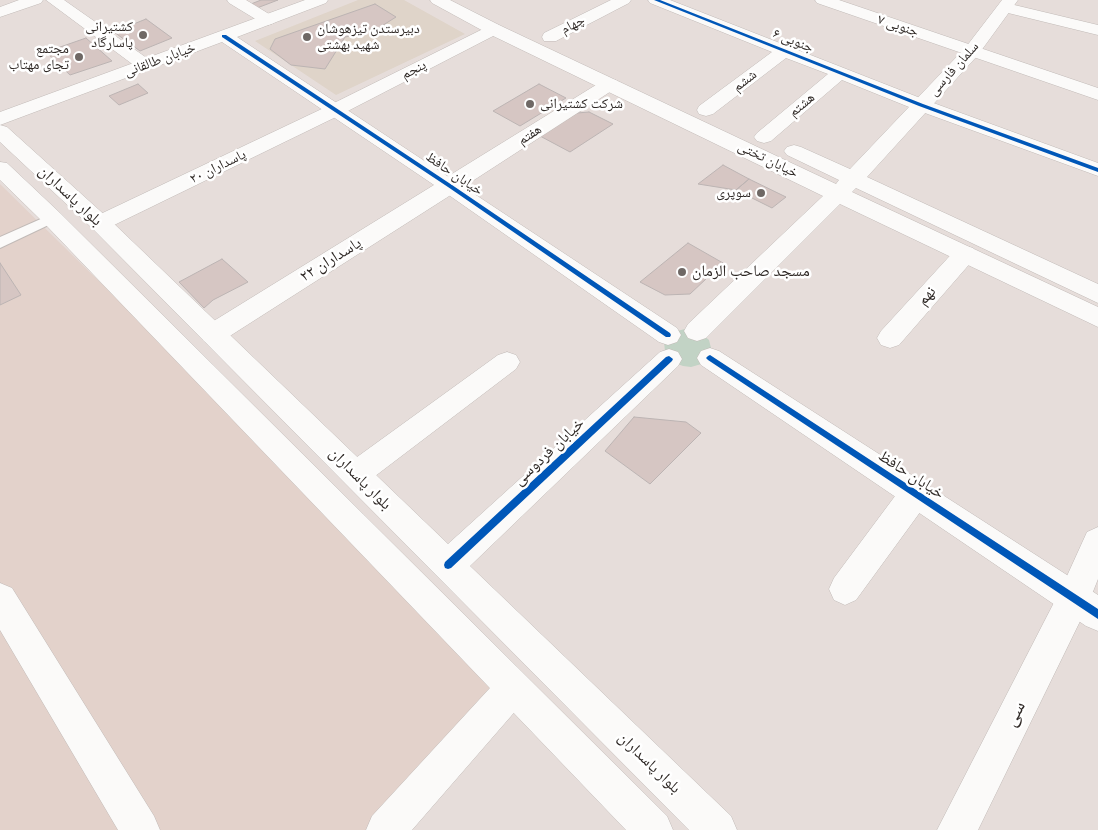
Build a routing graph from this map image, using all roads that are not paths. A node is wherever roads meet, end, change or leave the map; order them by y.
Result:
1 (35, 0) edge
2 (54, 0) edge
3 (235, 0) edge
4 (320, 0) edge
5 (438, 0) edge
6 (473, 0) edge
7 (623, 0) edge
8 (656, 0) edge
9 (823, 0) edge
10 (1008, 4) edge
11 (0, 12) edge
12 (268, 20) junction
13 (494, 29) junction
14 (1098, 30) edge
15 (224, 36) junction
16 (550, 37) junction
17 (784, 50) junction
18 (972, 51) junction
19 (145, 66) junction
20 (840, 73) junction
21 (610, 84) junction
22 (1098, 94) edge
23 (921, 105) junction
24 (335, 110) junction
25 (706, 110) junction
26 (0, 119) edge
27 (0, 130) edge
28 (764, 138) junction
29 (0, 168) edge
30 (1098, 170) edge
31 (450, 186) junction
32 (845, 186) junction
33 (52, 218) junction
34 (100, 223) junction
35 (0, 243) edge
36 (965, 254) junction
37 (163, 285) junction
38 (1098, 294) edge
39 (135, 302) junction
40 (1098, 318) edge
41 (697, 332) junction
42 (213, 334) junction
43 (890, 338) dead end
44 (668, 347) junction
45 (710, 358) junction
46 (507, 362) dead end
47 (356, 474) junction
48 (915, 494) junction
49 (1098, 542) edge
50 (448, 565) junction
51 (845, 589) dead end
52 (0, 599) edge
53 (1086, 606) edge
54 (513, 688) junction
55 (140, 830) edge
56 (386, 830) edge
57 (653, 830) edge
58 (717, 830) edge
59 (956, 830) edge

1 - 11 street
2 - 19 street
3 - 12 street
4 - 12 street, خیابان طالقانی
5 - 13 street, خیابان تختی
6 - 16 street, خیابان تختی
7 - 16 street, چهام
8 - 17 street, ۶ جنوبی
9 - 18 street, ۷ جنوبی
10 - 14 street
10 - 18 street, سلمان فارسی
12 - 15 street, خیابان طالقانی
13 - 21 street, خیابان تختی
13 - 24 street, پنجم
15 - 19 street, خیابان طالقانی
15 - 24 street, خیابان حافظ
16 - 25 street, خیابان تختی
17 - 20 street, ۶ جنوبی
17 - 25 street, ششم
18 - 22 street, ۷ جنوبی
18 - 23 street, سلمان فارسی
19 - 26 street, خیابان طالقانی
20 - 23 street, ۶ جنوبی
20 - 28 street, هشتم
21 - 31 street, هفتم
21 - 32 street, خیابان تختی
23 - 30 street, ۶ جنوبی
23 - 32 street, سلمان فارسی
24 - 31 street, خیابان حافظ
24 - 34 street, پاسداران ۲۰
25 - 28 street, خیابان تختی
27 - 34 street, بلوار پاسداران
28 - 32 street, خیابان تختی
29 - 33 street, بلوار پاسداران
31 - 42 street, پاسداران ۲۲
31 - 44 street, خیابان حافظ
32 - 36 street, خیابان تختی
32 - 38 street, خیابان تختی
32 - 41 street
33 - 35 lane
33 - 39 street, بلوار پاسداران
34 - 37 street, بلوار پاسداران
36 - 40 street, خیابان تختی
36 - 43 street, نهم
37 - 39 street
37 - 42 street, بلوار پاسداران
39 - 54 street, بلوار پاسداران
41 - 44 street
41 - 45 street
42 - 47 street, بلوار پاسداران
44 - 45 street
44 - 50 street, خیابان فردوسی
45 - 48 street, خیابان حافظ
46 - 47 street
47 - 50 street, بلوار پاسداران
48 - 51 street
48 - 53 street, خیابان حافظ
49 - 53 street, سی
50 - 58 street, بلوار پاسداران
52 - 55 street
53 - 59 street, سی
54 - 56 street
54 - 57 street, بلوار پاسداران

